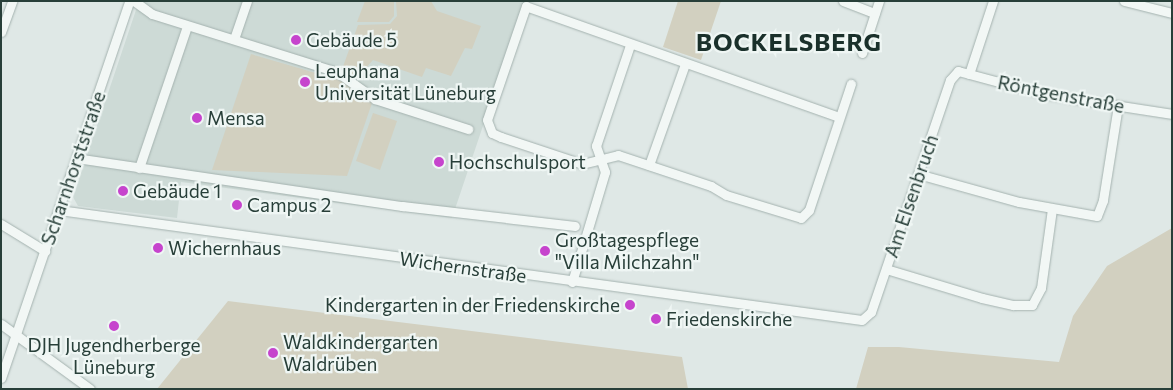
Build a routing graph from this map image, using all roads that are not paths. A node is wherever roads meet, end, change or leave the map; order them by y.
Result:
1 (12, 1) edge
2 (129, 1) edge
3 (134, 1) edge
4 (247, 1) edge
5 (843, 1) edge
6 (879, 1) edge
7 (993, 1) edge
8 (1124, 1) edge
9 (875, 13) junction
10 (1172, 13) edge
11 (187, 26) junction
12 (1, 32) edge
13 (234, 39) junction
14 (630, 45) junction
15 (862, 54) dead end
16 (685, 64) junction
17 (953, 74) joint
18 (969, 74) junction
19 (851, 84) dead end
20 (1118, 105) junction
21 (1172, 114) edge
22 (839, 117) junction
23 (468, 129) dead end
24 (76, 158) junction
25 (600, 160) junction
26 (649, 165) junction
27 (138, 168) junction
28 (918, 174) junction
29 (1052, 209) junction
30 (59, 210) junction
31 (1, 224) edge
32 (575, 226) dead end
33 (45, 251) junction
34 (886, 269) junction
35 (572, 282) junction
36 (867, 318) joint
37 (1, 324) edge
38 (16, 335) junction
39 (1, 378) edge
40 (90, 389) edge

1 - 12 street
2 - 24 street, Scharnhorststraße
3 - 11 street
4 - 13 street
5 - 9 street
6 - 9 street
7 - 18 street
8 - 10 street
9 - 15 street
11 - 13 street
11 - 27 street
13 - 23 street
14 - 16 street
14 - 25 street
14 - 25 street
16 - 22 street
16 - 26 street
17 - 18 street, Röntgenstraße
17 - 28 street, Am Elsenbruch
18 - 20 street, Röntgenstraße
19 - 22 street
20 - 21 street, Röntgenstraße
20 - 29 street
22 - 26 street
24 - 27 street
24 - 30 street, Scharnhorststraße
25 - 26 street
25 - 35 street
27 - 32 street
28 - 29 street
28 - 34 street, Am Elsenbruch
29 - 34 street
30 - 33 street, Scharnhorststraße
30 - 35 street, Wichernstraße
31 - 33 street
33 - 38 street, Scharnhorststraße
34 - 36 street, Am Elsenbruch
35 - 36 street, Wichernstraße
37 - 38 street
38 - 39 street, Scharnhorststraße
38 - 40 street

